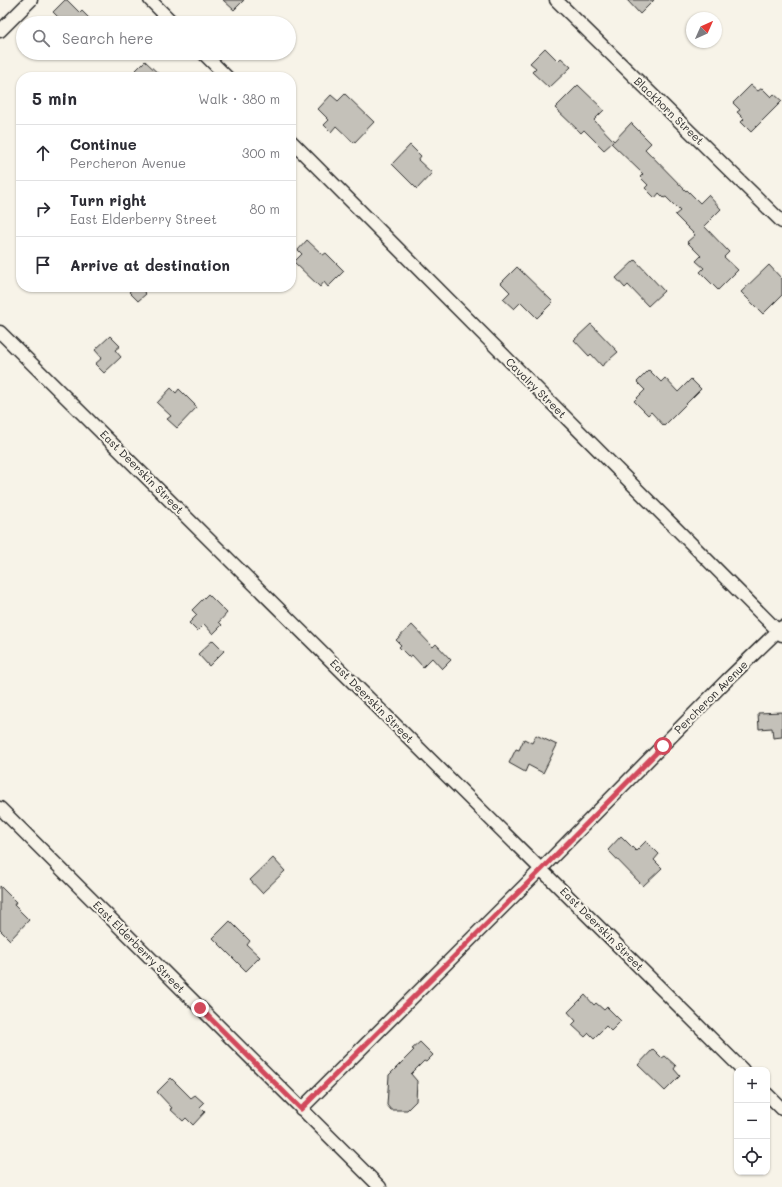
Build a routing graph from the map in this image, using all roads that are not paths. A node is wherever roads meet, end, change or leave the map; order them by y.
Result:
1 (31, 0) edge
2 (150, 0) edge
3 (556, 0) edge
4 (166, 16) edge
5 (0, 31) edge
6 (210, 60) edge
7 (222, 72) edge
8 (296, 146) edge
9 (782, 222) edge
10 (0, 332) edge
11 (781, 631) edge
12 (0, 808) edge
13 (542, 869) junction
14 (740, 1067) edge
15 (770, 1097) edge
16 (301, 1109) junction
17 (782, 1109) edge
18 (380, 1187) edge

1 - 5 street
2 - 4 street
3 - 9 street, Blackhorn Street
6 - 7 street
8 - 11 street, Cavalry Street
10 - 13 street, East Deerskin Street
11 - 13 street, Percheron Avenue
12 - 16 street, East Elderberry Street
13 - 14 street, East Deerskin Street
13 - 16 street, Percheron Avenue
15 - 17 street
16 - 18 street, East Elderberry Street

